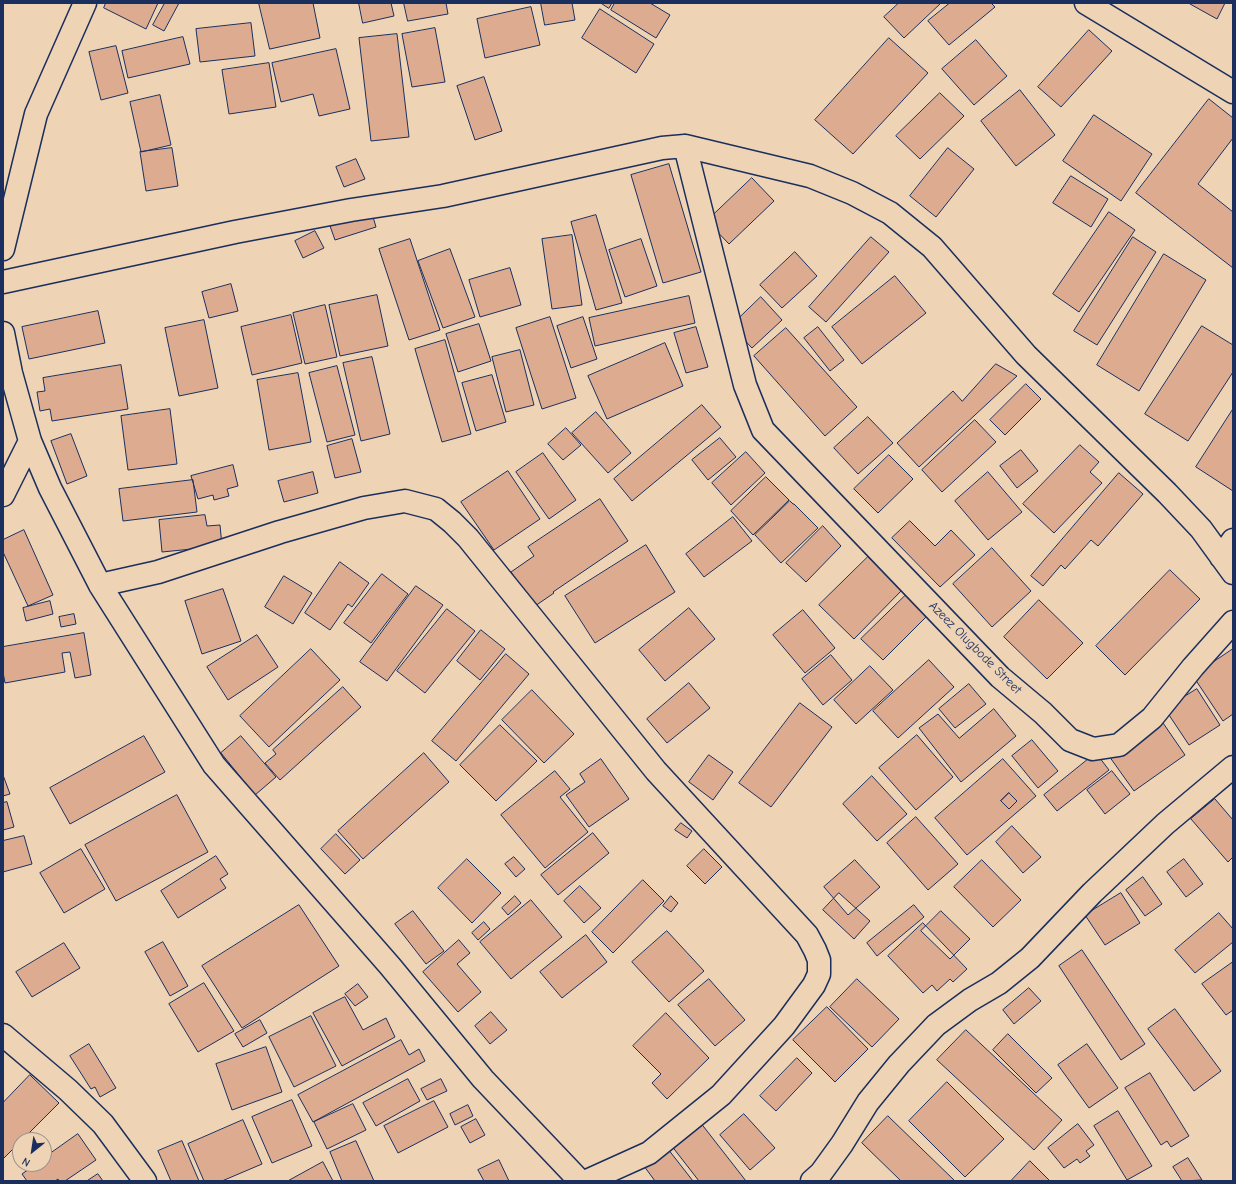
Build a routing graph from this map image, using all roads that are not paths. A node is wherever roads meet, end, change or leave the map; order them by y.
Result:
1 (85, 3) edge
2 (1086, 3) edge
3 (1233, 92) edge
4 (685, 146) junction
5 (3, 249) edge
6 (3, 282) edge
7 (3, 333) edge
8 (30, 440) junction
9 (3, 495) edge
10 (1229, 557) edge
11 (100, 585) junction
12 (1233, 622) edge
13 (1233, 767) edge
14 (3, 1035) edge
15 (145, 1181) edge
16 (580, 1181) edge
17 (587, 1181) edge
18 (812, 1181) edge

1 - 5 street
2 - 3 street
4 - 6 street
4 - 10 street
4 - 12 street, Azeez Olugbode Street
7 - 8 street
8 - 9 street
8 - 11 street
11 - 16 street
11 - 17 street
13 - 18 street
14 - 15 street

